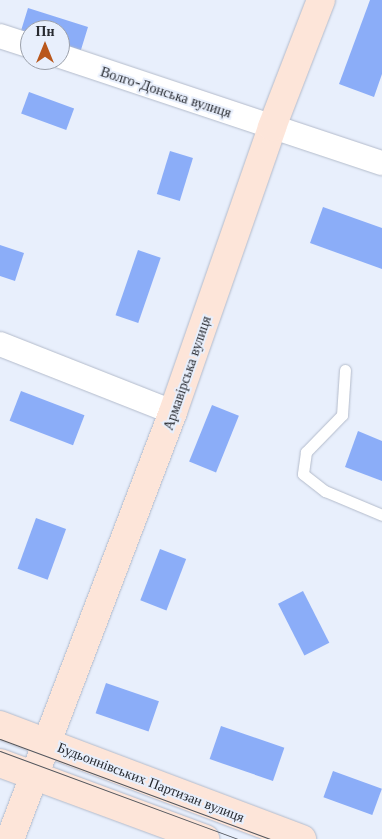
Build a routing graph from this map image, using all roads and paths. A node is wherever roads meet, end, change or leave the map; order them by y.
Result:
1 (321, 0) edge
2 (0, 36) edge
3 (20, 43) edge
4 (70, 59) edge
5 (272, 127) junction
6 (382, 163) edge
7 (0, 344) edge
8 (345, 370) dead end
9 (173, 412) junction
10 (382, 515) edge
11 (0, 725) edge
12 (45, 742) junction
13 (0, 763) edge
14 (33, 775) junction
15 (10, 839) edge
16 (205, 839) edge
17 (302, 839) edge

1 - 5 street, Армавірська вулиця
2 - 3 street
4 - 5 street, Волго-Донська вулиця
5 - 6 street, Волго-Донська вулиця
5 - 9 street, Армавірська вулиця
7 - 9 street
8 - 10 lane
9 - 12 street, Армавірська вулиця
11 - 12 street, Будьоннівських Партизан вулиця
12 - 14 street, Армавірська вулиця
12 - 17 street, Будьоннівських Партизан вулиця
13 - 14 street
14 - 15 street, Армавірська вулиця
14 - 16 street

